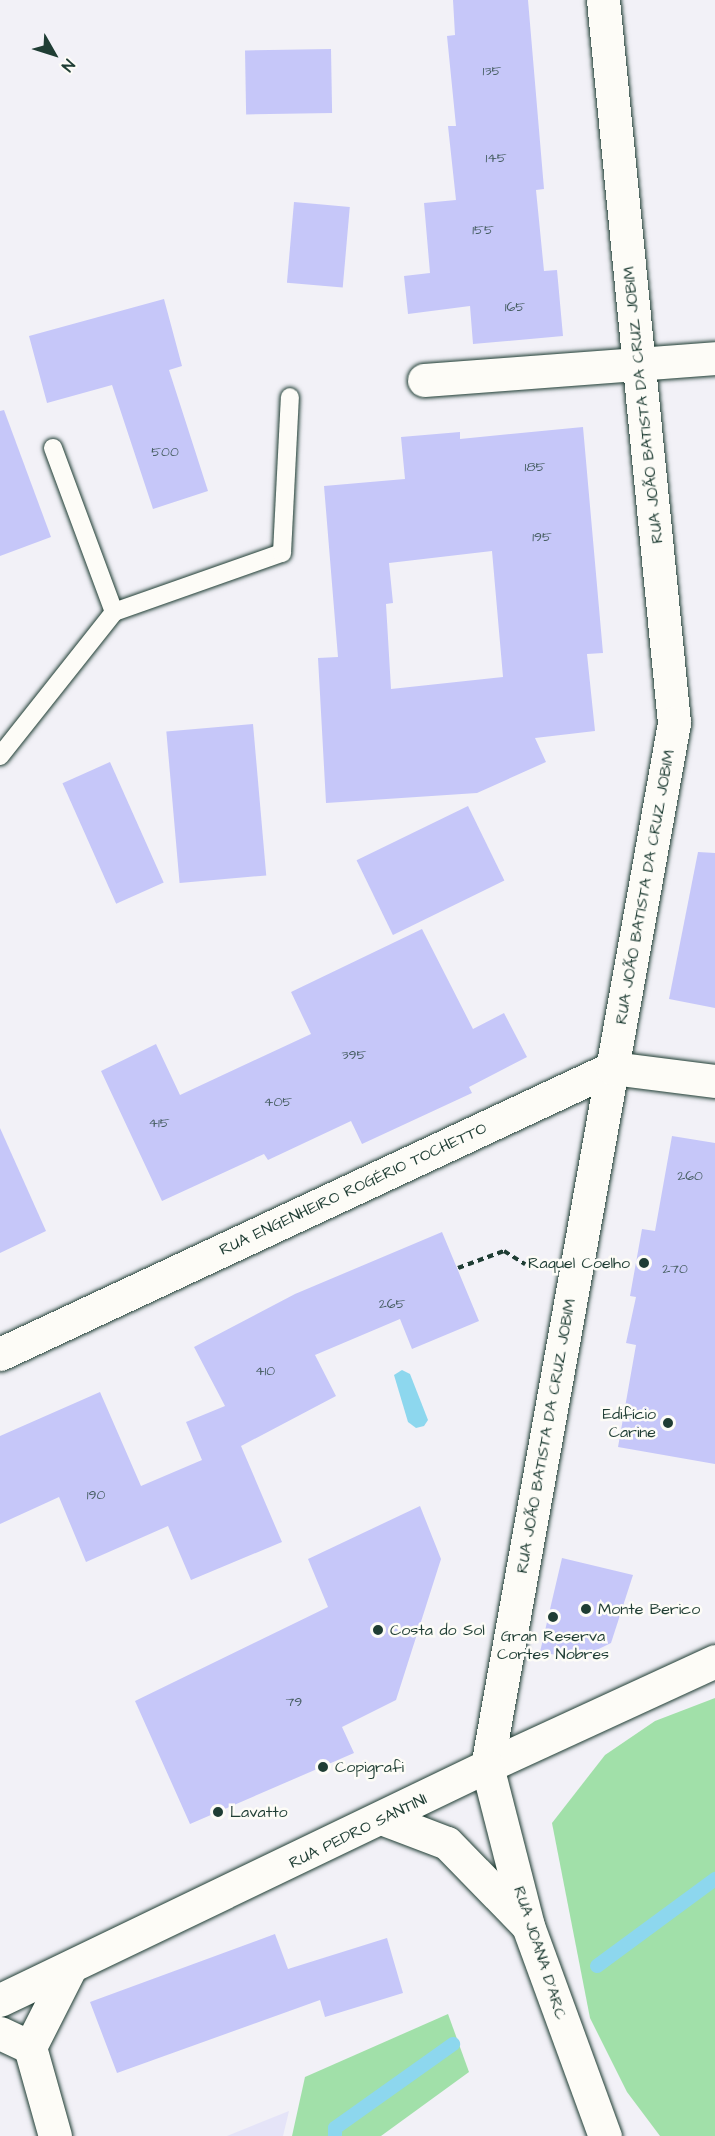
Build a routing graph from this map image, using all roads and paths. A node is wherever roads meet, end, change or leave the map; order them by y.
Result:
1 (603, 0) edge
2 (715, 358) edge
3 (639, 364) junction
4 (424, 380) dead end
5 (290, 398) dead end
6 (53, 448) dead end
7 (114, 612) junction
8 (0, 756) edge
9 (612, 1068) junction
10 (715, 1081) edge
11 (525, 1264) dead end
12 (458, 1268) dead end
13 (0, 1354) edge
14 (715, 1661) edge
15 (488, 1766) junction
16 (384, 1819) junction
17 (528, 1926) junction
18 (70, 1968) junction
19 (0, 2000) edge
20 (0, 2033) edge
21 (30, 2046) junction
22 (55, 2136) edge
23 (605, 2136) edge

1 - 3 street, RUA JOÃO BATISTA DA CRUZ JOBIM
2 - 3 street
3 - 4 street
3 - 9 street, RUA JOÃO BATISTA DA CRUZ JOBIM
5 - 7 lane
6 - 7 lane
7 - 8 lane
9 - 10 street
9 - 13 street, RUA ENGENHEIRO ROGÉRIO TOCHETTO
9 - 15 street, RUA JOÃO BATISTA DA CRUZ JOBIM
11 - 12 path
14 - 15 street, RUA PEDRO SANTINI
15 - 16 street, RUA PEDRO SANTINI
15 - 17 street, RUA JOANA D'ARC
16 - 17 street
16 - 18 street, RUA PEDRO SANTINI
17 - 23 street, RUA JOANA D'ARC
18 - 19 street, RUA PEDRO SANTINI
18 - 21 street
20 - 21 street
21 - 22 street

